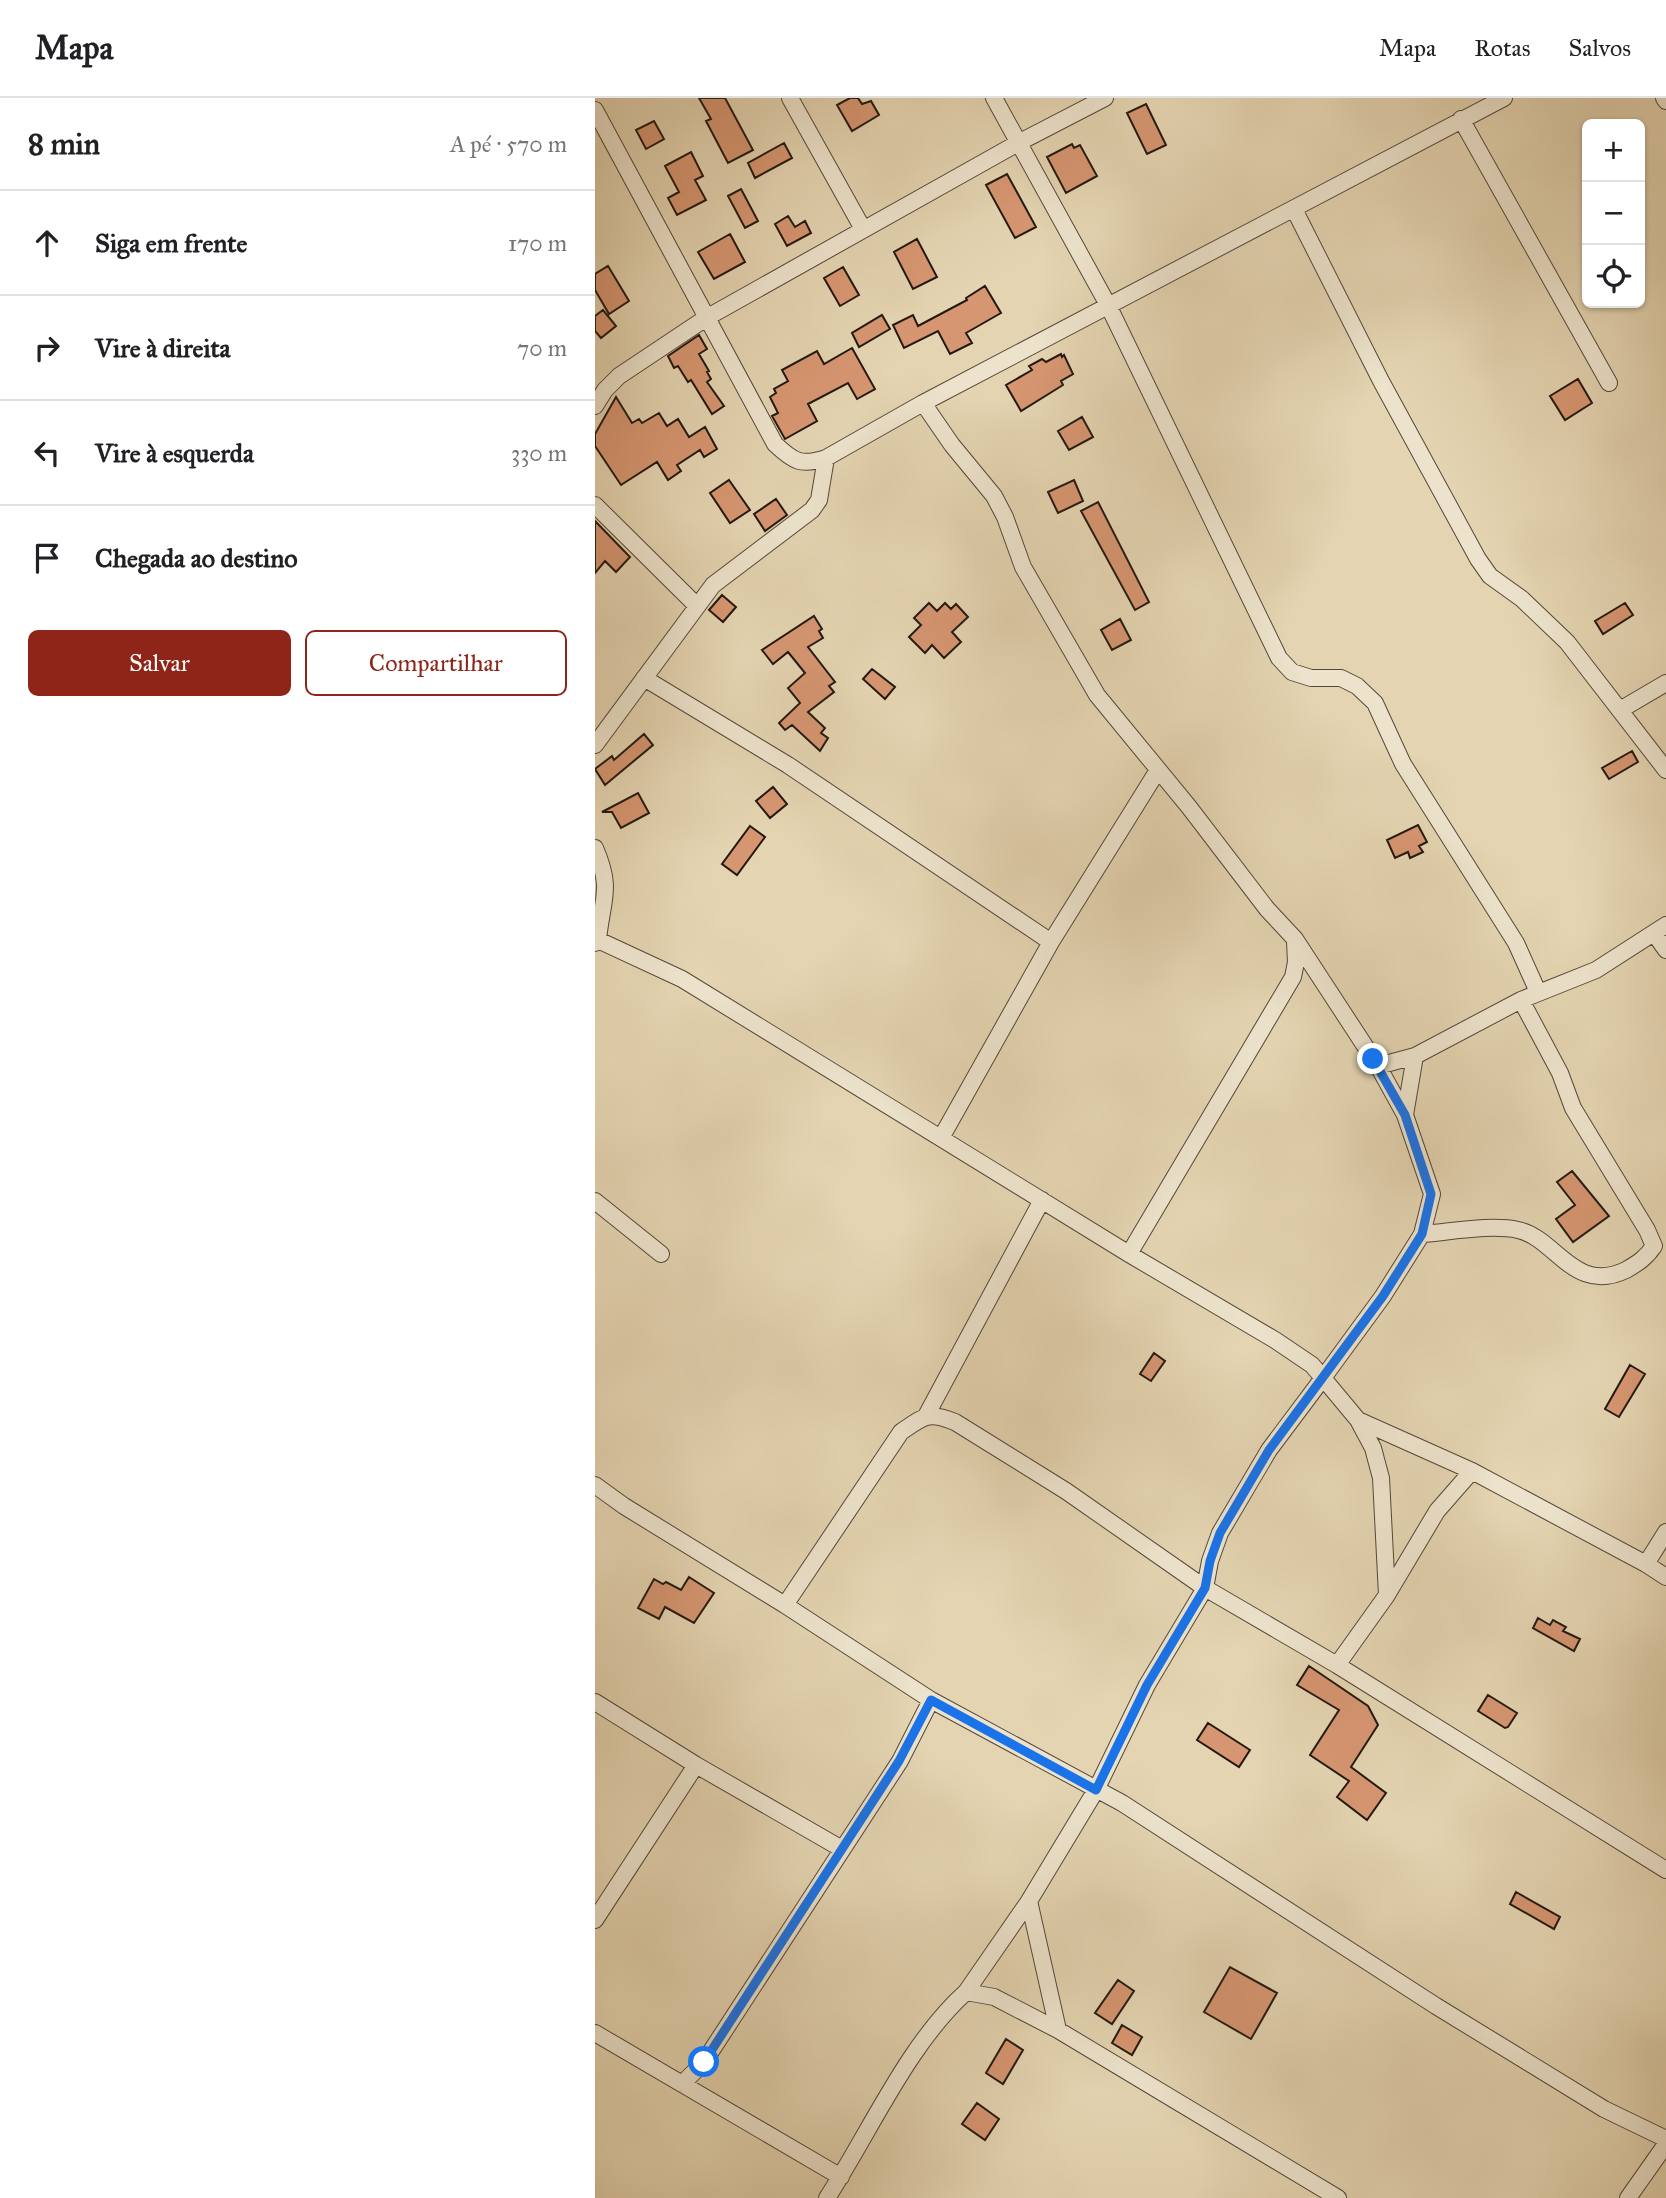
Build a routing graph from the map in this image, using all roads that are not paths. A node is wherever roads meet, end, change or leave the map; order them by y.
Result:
1 (790, 98) edge
2 (994, 98) edge
3 (1105, 98) edge
4 (1504, 98) edge
5 (595, 110) edge
6 (1461, 119) junction
7 (1019, 143) junction
8 (1294, 209) junction
9 (863, 229) junction
10 (1108, 305) junction
11 (706, 318) junction
12 (1609, 383) dead end
13 (923, 402) junction
14 (595, 406) edge
15 (826, 458) junction
16 (595, 505) edge
17 (697, 606) junction
18 (644, 678) junction
19 (1666, 683) edge
20 (1620, 710) junction
21 (595, 745) edge
22 (1158, 770) junction
23 (1666, 770) edge
24 (595, 848) edge
25 (1660, 929) edge
26 (1295, 939) junction
27 (596, 942) edge
28 (1051, 942) junction
29 (1666, 950) edge
30 (1319, 976) junction
31 (1293, 977) junction
32 (1538, 992) junction
33 (1521, 1000) junction
34 (1415, 1056) junction
35 (1378, 1066) junction
36 (1405, 1115) junction
37 (941, 1138) junction
38 (1042, 1200) junction
39 (595, 1201) edge
40 (1422, 1234) junction
41 (661, 1254) dead end
42 (1129, 1254) junction
43 (1323, 1378) junction
44 (926, 1416) junction
45 (1359, 1420) junction
46 (1472, 1471) junction
47 (595, 1485) edge
48 (1666, 1532) edge
49 (1646, 1564) junction
50 (1666, 1577) edge
51 (1205, 1588) junction
52 (1387, 1595) junction
53 (785, 1605) junction
54 (1337, 1665) junction
55 (931, 1700) junction
56 (595, 1702) edge
57 (696, 1765) junction
58 (1096, 1790) junction
59 (842, 1849) junction
60 (1666, 1870) edge
61 (1029, 1901) junction
62 (595, 1920) edge
63 (966, 1992) junction
64 (1058, 2030) junction
65 (595, 2033) edge
66 (682, 2084) junction
67 (1666, 2142) edge
68 (841, 2177) junction
69 (827, 2198) edge
70 (1338, 2198) edge
71 (1629, 2198) edge

1 - 9 street
2 - 7 street
3 - 7 street
4 - 6 street
5 - 11 street
6 - 8 street
6 - 12 street
7 - 9 street
7 - 10 street
8 - 10 street
8 - 20 street
9 - 11 street
10 - 13 street
10 - 32 street
11 - 14 street
11 - 15 street
13 - 15 street
13 - 22 street
15 - 17 street
16 - 17 street
17 - 18 street
18 - 21 street
18 - 28 street
19 - 20 street
20 - 23 street
22 - 26 street
22 - 28 street
24 - 27 street
25 - 29 street
25 - 32 street
26 - 30 street
26 - 31 street
27 - 37 street
28 - 37 street
30 - 31 street
30 - 35 street
31 - 42 street
32 - 33 street
33 - 34 street
33 - 40 street
34 - 35 street
34 - 36 street
35 - 36 street
36 - 40 street
37 - 38 street
38 - 42 street
38 - 44 street
39 - 41 street
40 - 43 street
42 - 43 street
43 - 45 street
43 - 51 street
44 - 51 street
44 - 53 street
45 - 46 street
45 - 52 street
46 - 49 street
46 - 52 street
47 - 53 street
48 - 49 street
49 - 50 street
51 - 54 street
51 - 58 street
52 - 54 street
53 - 55 street
54 - 60 street
55 - 58 street
55 - 59 street
56 - 57 street
57 - 59 street
57 - 62 street
58 - 61 street
58 - 67 street
59 - 66 street
61 - 63 street
61 - 64 street
63 - 64 street
63 - 68 street
64 - 70 street
65 - 66 street
66 - 68 street
67 - 71 street
68 - 69 street

